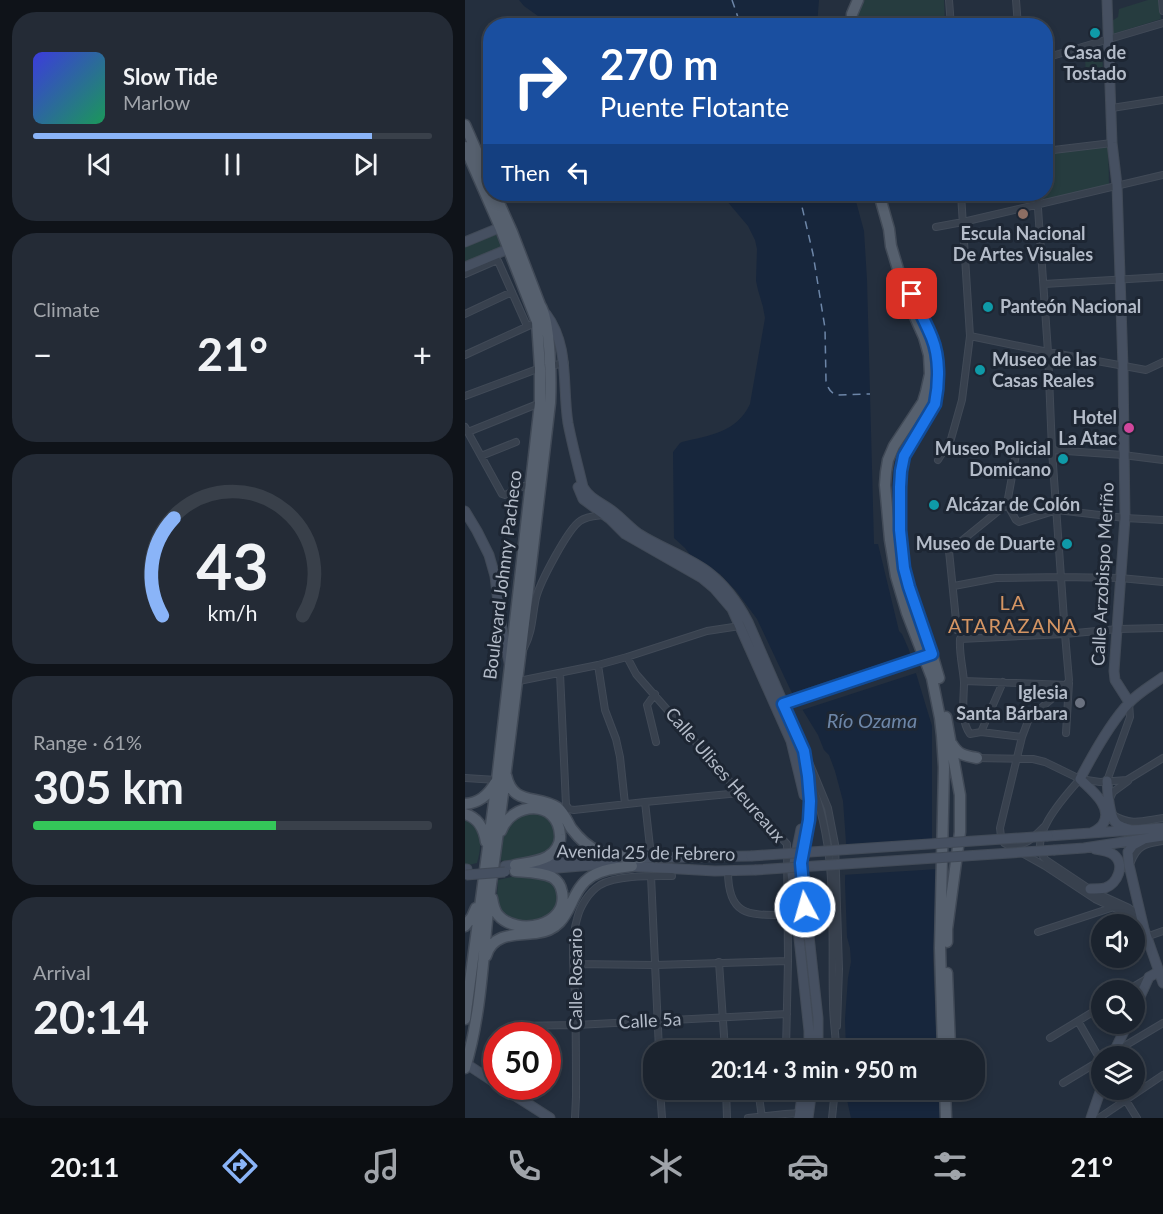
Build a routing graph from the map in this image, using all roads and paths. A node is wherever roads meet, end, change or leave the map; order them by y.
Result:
1 (949, 0) edge
2 (1015, 0) edge
3 (1107, 0) edge
4 (1162, 0) edge
5 (857, 1) edge
6 (1163, 10) edge
7 (852, 18) edge
8 (950, 18) edge
9 (1017, 18) edge
10 (1163, 23) edge
11 (1108, 39) junction
12 (1053, 56) edge
13 (1163, 100) edge
14 (1112, 108) junction
15 (465, 125) edge
16 (1112, 143) junction
17 (465, 147) edge
18 (1053, 150) edge
19 (483, 166) edge
20 (1163, 175) edge
21 (483, 183) edge
22 (1117, 185) junction
23 (492, 201) edge
24 (497, 201) edge
25 (881, 201) edge
26 (962, 201) edge
27 (1038, 201) edge
28 (1038, 205) junction
29 (963, 222) junction
30 (504, 226) junction
31 (936, 227) dead end
32 (465, 242) edge
33 (513, 247) junction
34 (465, 267) edge
35 (465, 274) edge
36 (1163, 277) edge
37 (1119, 280) junction
38 (1044, 284) junction
39 (512, 292) junction
40 (543, 310) junction
41 (465, 314) edge
42 (532, 324) junction
43 (970, 336) junction
44 (1048, 352) junction
45 (465, 355) edge
46 (1163, 362) edge
47 (564, 363) junction
48 (545, 367) junction
49 (1123, 367) junction
50 (565, 391) junction
51 (465, 396) edge
52 (540, 403) junction
53 (467, 429) edge
54 (516, 442) dead end
55 (1022, 448) dead end
56 (1052, 450) junction
57 (1123, 455) junction
58 (481, 456) junction
59 (1163, 459) edge
60 (938, 460) dead end
61 (524, 486) dead end
62 (1007, 504) junction
63 (1057, 510) junction
64 (465, 511) edge
65 (603, 515) junction
66 (1125, 518) junction
67 (1163, 520) edge
68 (1061, 577) junction
69 (1121, 578) junction
70 (1163, 582) edge
71 (954, 586) junction
72 (740, 626) junction
73 (1118, 628) junction
74 (1163, 628) edge
75 (957, 630) dead end
76 (1065, 634) junction
77 (520, 657) junction
78 (627, 657) junction
79 (924, 657) junction
80 (598, 665) junction
81 (510, 667) junction
82 (559, 673) junction
83 (1163, 677) edge
84 (964, 681) junction
85 (512, 682) junction
86 (1003, 682) junction
87 (1068, 682) junction
88 (655, 694) junction
89 (1129, 702) junction
90 (780, 705) junction
91 (981, 732) junction
92 (1066, 734) dead end
93 (1022, 737) junction
94 (950, 739) junction
95 (791, 741) junction
96 (656, 742) dead end
97 (804, 751) junction
98 (973, 758) junction
99 (1163, 758) edge
100 (1017, 759) junction
101 (949, 763) junction
102 (505, 771) junction
103 (808, 776) junction
104 (1133, 777) junction
105 (465, 778) edge
106 (1080, 779) junction
107 (497, 780) junction
108 (1107, 781) junction
109 (739, 793) junction
110 (814, 799) junction
111 (645, 802) junction
112 (1109, 802) junction
113 (465, 804) edge
114 (625, 804) junction
115 (942, 808) junction
116 (959, 811) junction
117 (465, 814) edge
118 (1113, 815) junction
119 (1163, 818) edge
120 (1163, 828) edge
121 (1047, 831) junction
122 (1132, 831) junction
123 (1091, 833) junction
124 (1163, 836) edge
125 (1143, 839) junction
126 (1163, 841) edge
127 (1004, 843) junction
128 (650, 847) dead end
129 (1084, 848) junction
130 (491, 851) junction
131 (641, 858) junction
132 (1129, 865) junction
133 (632, 866) junction
134 (510, 869) junction
135 (728, 871) junction
136 (466, 872) edge
137 (651, 876) junction
138 (672, 876) dead end
139 (486, 887) junction
140 (1090, 889) junction
141 (1121, 904) junction
142 (1112, 908) junction
143 (1127, 914) edge
144 (1139, 914) edge
145 (1141, 914) edge
146 (787, 915) junction
147 (465, 926) edge
148 (1163, 931) edge
149 (1038, 932) dead end
150 (1145, 933) joint
151 (465, 950) edge
152 (788, 961) junction
153 (719, 962) junction
154 (574, 964) junction
155 (655, 965) junction
156 (1157, 973) edge
157 (476, 980) junction
158 (1163, 983) edge
159 (1145, 992) edge
160 (1091, 1013) edge
161 (787, 1014) junction
162 (723, 1017) junction
163 (465, 1019) edge
164 (658, 1020) junction
165 (1078, 1021) junction
166 (1163, 1023) edge
167 (561, 1025) edge
168 (576, 1025) junction
169 (836, 1038) joint
170 (1050, 1038) dead end
171 (659, 1040) edge
172 (725, 1040) edge
173 (786, 1040) edge
174 (809, 1040) edge
175 (818, 1040) edge
176 (943, 1040) edge
177 (950, 1040) edge
178 (1093, 1046) edge
179 (1126, 1046) edge
180 (465, 1065) edge
181 (1091, 1066) edge
182 (483, 1075) edge
183 (1163, 1075) edge
184 (1063, 1083) dead end
185 (1145, 1087) edge
186 (522, 1100) edge
187 (661, 1100) edge
188 (726, 1100) edge
189 (760, 1100) edge
190 (803, 1100) edge
191 (809, 1100) edge
192 (834, 1100) edge
193 (945, 1100) edge
194 (951, 1100) edge
195 (1098, 1100) edge
196 (1126, 1100) joint
197 (804, 1116) edge
198 (762, 1117) edge
199 (1093, 1117) edge
200 (550, 1118) edge
201 (575, 1118) edge
202 (662, 1118) edge
203 (727, 1118) edge
204 (748, 1118) edge
205 (832, 1118) edge
206 (946, 1118) edge
207 (952, 1118) edge
208 (1137, 1118) edge

1 - 8 street
2 - 9 street
3 - 11 main road, Calle Arzobispo Meriño
4 - 6 street
5 - 7 main road
10 - 11 street
11 - 12 street
11 - 14 main road, Calle Arzobispo Meriño
13 - 14 street
14 - 16 main road, Calle Arzobispo Meriño
15 - 19 main road
16 - 18 street
16 - 22 main road, Calle Arzobispo Meriño
17 - 21 main road, Boulevard Johnny Pacheco
20 - 22 street
22 - 28 street
22 - 37 main road, Calle Arzobispo Meriño
23 - 30 main road, Boulevard Johnny Pacheco
24 - 30 main road, Boulevard Johnny Pacheco
25 - 79 main road
26 - 29 street
27 - 28 street
28 - 29 street
28 - 38 street
29 - 31 street
29 - 43 street
30 - 32 main road
30 - 33 main road, Boulevard Johnny Pacheco
33 - 34 main road
33 - 40 main road, Boulevard Johnny Pacheco
33 - 42 main road, Boulevard Johnny Pacheco
35 - 39 street
36 - 37 street
37 - 38 street
37 - 49 main road, Calle Arzobispo Meriño
38 - 44 street
39 - 41 street
39 - 42 street
40 - 47 main road
40 - 48 main road, Boulevard Johnny Pacheco
42 - 45 street
42 - 48 main road, Boulevard Johnny Pacheco
43 - 44 street
43 - 60 street
44 - 49 street
44 - 56 street
46 - 49 street
47 - 48 street
47 - 50 main road
48 - 51 street
48 - 52 main road, Boulevard Johnny Pacheco
48 - 77 main road, Boulevard Johnny Pacheco
49 - 57 main road, Calle Arzobispo Meriño
50 - 65 main road
50 - 90 main road
52 - 53 street
52 - 81 main road, Boulevard Johnny Pacheco
53 - 58 street
54 - 58 street
55 - 62 street
56 - 57 street
56 - 63 street
57 - 59 street
57 - 66 main road, Calle Arzobispo Meriño
58 - 61 street
62 - 63 street
62 - 71 street
63 - 66 street
63 - 68 street
64 - 81 main road
65 - 72 main road
65 - 77 street, Boulevard Johnny Pacheco
66 - 67 street
66 - 69 main road, Calle Arzobispo Meriño
68 - 69 street
68 - 71 street
68 - 76 street
69 - 70 street
69 - 73 main road, Calle Arzobispo Meriño
71 - 75 street
72 - 78 street
72 - 90 main road
73 - 74 street
73 - 76 street
73 - 89 main road, Calle Arzobispo Meriño
76 - 84 street
76 - 87 street
77 - 85 main road, Boulevard Johnny Pacheco
78 - 80 street
78 - 88 street, Calle Ulises Heureaux
79 - 90 main road
79 - 94 main road
79 - 101 main road
80 - 82 street
80 - 114 street
81 - 85 main road, Boulevard Johnny Pacheco
82 - 85 street
82 - 114 street
83 - 89 main road
84 - 86 street
84 - 91 street
85 - 102 main road, Boulevard Johnny Pacheco
85 - 107 main road, Boulevard Johnny Pacheco
86 - 87 street
86 - 91 street
87 - 92 street
87 - 93 street
88 - 96 street
88 - 109 street, Calle Ulises Heureaux
89 - 106 main road
89 - 108 street
90 - 95 main road
90 - 97 main road
91 - 93 street
93 - 100 street
94 - 98 main road
94 - 101 main road
95 - 103 street
95 - 174 main road
97 - 103 main road
97 - 169 street
98 - 100 street
98 - 101 street
99 - 104 street
100 - 106 street
100 - 127 street
101 - 115 main road
101 - 116 main road
102 - 130 main road, Boulevard Johnny Pacheco
102 - 131 main road
103 - 110 main road
104 - 108 street
104 - 112 street
105 - 107 street
106 - 108 street
106 - 121 street
106 - 123 main road
107 - 113 main road
107 - 130 main road, Boulevard Johnny Pacheco
108 - 112 main road
109 - 111 street
109 - 146 street, Calle Ulises Heureaux
110 - 169 street
110 - 175 main road
111 - 114 street
111 - 128 street
112 - 118 main road
115 - 116 main road
115 - 176 main road
116 - 177 main road
117 - 130 main road
118 - 119 street
118 - 122 main road
120 - 122 main road, Avenida 25 de Febrero
121 - 123 main road, Avenida 25 de Febrero
121 - 127 street
121 - 131 main road, Avenida 25 de Febrero, bridge
121 - 140 street
122 - 123 main road, Avenida 25 de Febrero
124 - 125 main road
125 - 129 main road
125 - 132 main road
126 - 132 street
127 - 142 street
129 - 135 main road, Avenida 25 de Febrero, bridge
129 - 140 main road
130 - 134 main road
130 - 139 main road, Boulevard Johnny Pacheco
131 - 134 main road, Avenida 25 de Febrero
132 - 145 main road
133 - 134 main road, Avenida 25 de Febrero
133 - 135 main road, Avenida 25 de Febrero
133 - 157 main road
134 - 136 main road, Avenida 25 de Febrero
134 - 139 main road
135 - 146 street
137 - 138 street, Calle Rosario
137 - 154 street, Calle Rosario
137 - 155 street
139 - 147 main road
139 - 157 main road, Boulevard Johnny Pacheco
140 - 141 street
141 - 142 street
141 - 144 street
142 - 143 street
142 - 149 street
146 - 152 street, Calle Ulises Heureaux
148 - 150 street
150 - 156 main road
151 - 157 main road
152 - 153 street
152 - 161 street, Calle Ulises Heureaux
153 - 155 street
153 - 162 street
154 - 155 street
154 - 168 street, Calle Rosario
155 - 164 street
156 - 158 main road
156 - 159 main road
157 - 163 main road, Boulevard Johnny Pacheco
157 - 180 main road, Boulevard Johnny Pacheco
160 - 165 street
161 - 162 street, Calle 5a
161 - 173 street, Calle Ulises Heureaux
162 - 164 street, Calle 5a
162 - 172 street
164 - 168 street, Calle 5a
164 - 171 street
165 - 170 street
165 - 178 street
166 - 179 street
167 - 168 street, Calle 5a
168 - 201 street, Calle Rosario
180 - 182 main road
181 - 184 street
183 - 185 street
186 - 200 main road
187 - 202 street
188 - 203 street
189 - 198 street
190 - 197 main road
191 - 197 main road
192 - 205 street
193 - 206 main road
194 - 207 main road
195 - 199 main road
196 - 199 street
196 - 208 street
197 - 198 street
198 - 204 street

